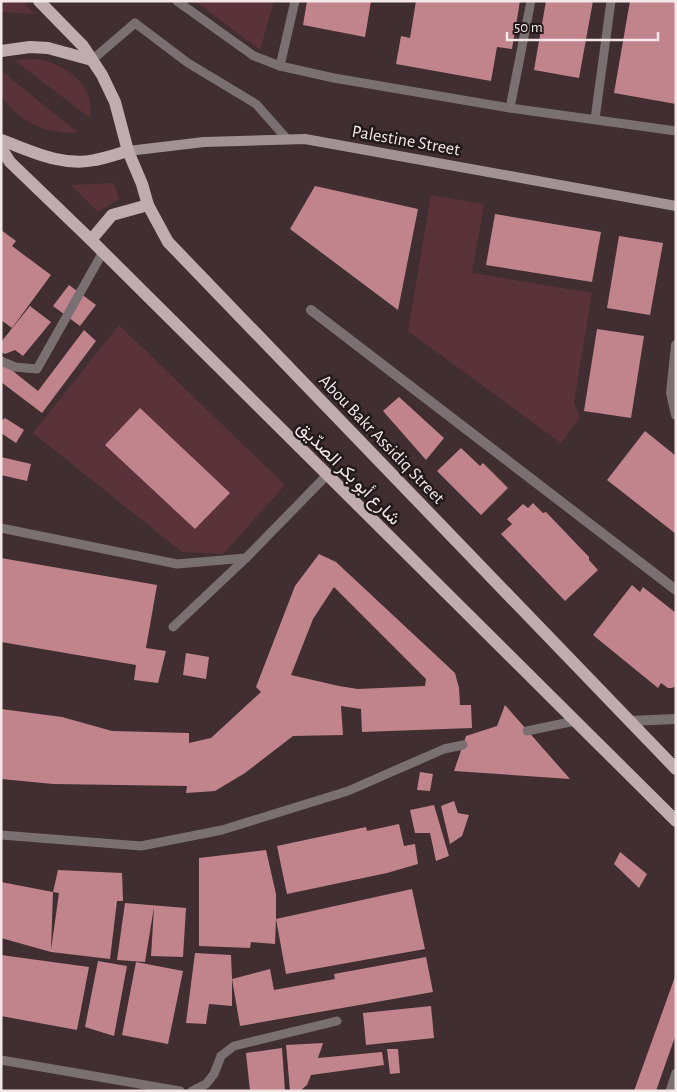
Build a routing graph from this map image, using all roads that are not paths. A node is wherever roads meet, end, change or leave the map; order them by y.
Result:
1 (39, 1) edge
2 (177, 1) edge
3 (295, 1) edge
4 (531, 1) edge
5 (611, 1) edge
6 (1, 51) edge
7 (92, 60) junction
8 (280, 66) junction
9 (510, 108) junction
10 (595, 119) junction
11 (676, 131) edge
12 (287, 139) junction
13 (1, 140) edge
14 (1, 148) edge
15 (128, 151) junction
16 (148, 205) junction
17 (676, 206) edge
18 (91, 240) junction
19 (103, 252) junction
20 (311, 310) dead end
21 (676, 345) edge
22 (1, 361) edge
23 (676, 415) edge
24 (326, 475) junction
25 (1, 528) edge
26 (246, 558) junction
27 (676, 590) edge
28 (173, 627) dead end
29 (676, 719) edge
30 (575, 721) junction
31 (629, 721) junction
32 (527, 731) dead end
33 (463, 745) dead end
34 (676, 769) edge
35 (676, 821) edge
36 (1, 835) edge
37 (337, 1021) dead end
38 (1, 1060) edge
39 (676, 1073) edge
40 (180, 1091) edge
41 (192, 1091) edge
42 (670, 1091) edge

1 - 7 main road, Abou Bakr Assidiq Street
2 - 8 lane
3 - 8 lane
4 - 9 lane
5 - 10 lane
6 - 7 main road
7 - 12 lane
7 - 15 main road, Abou Bakr Assidiq Street
8 - 9 lane
9 - 10 lane
10 - 11 lane
12 - 15 street, Palestine Street
12 - 17 street, Palestine Street
13 - 15 main road
14 - 18 main road, شارع أبو بكر الصدّيق
15 - 16 main road, Abou Bakr Assidiq Street
16 - 18 main road
16 - 31 main road, Abou Bakr Assidiq Street
18 - 19 main road, شارع أبو بكر الصدّيق
19 - 22 lane
19 - 24 main road, شارع أبو بكر الصدّيق
20 - 27 street
21 - 23 street
24 - 26 lane
24 - 30 main road, شارع أبو بكر الصدّيق
25 - 26 lane
26 - 28 lane
29 - 31 street
30 - 32 lane
30 - 35 main road, شارع أبو بكر الصدّيق
31 - 34 main road, Abou Bakr Assidiq Street
33 - 36 lane
37 - 41 lane
38 - 40 lane
39 - 42 lane

